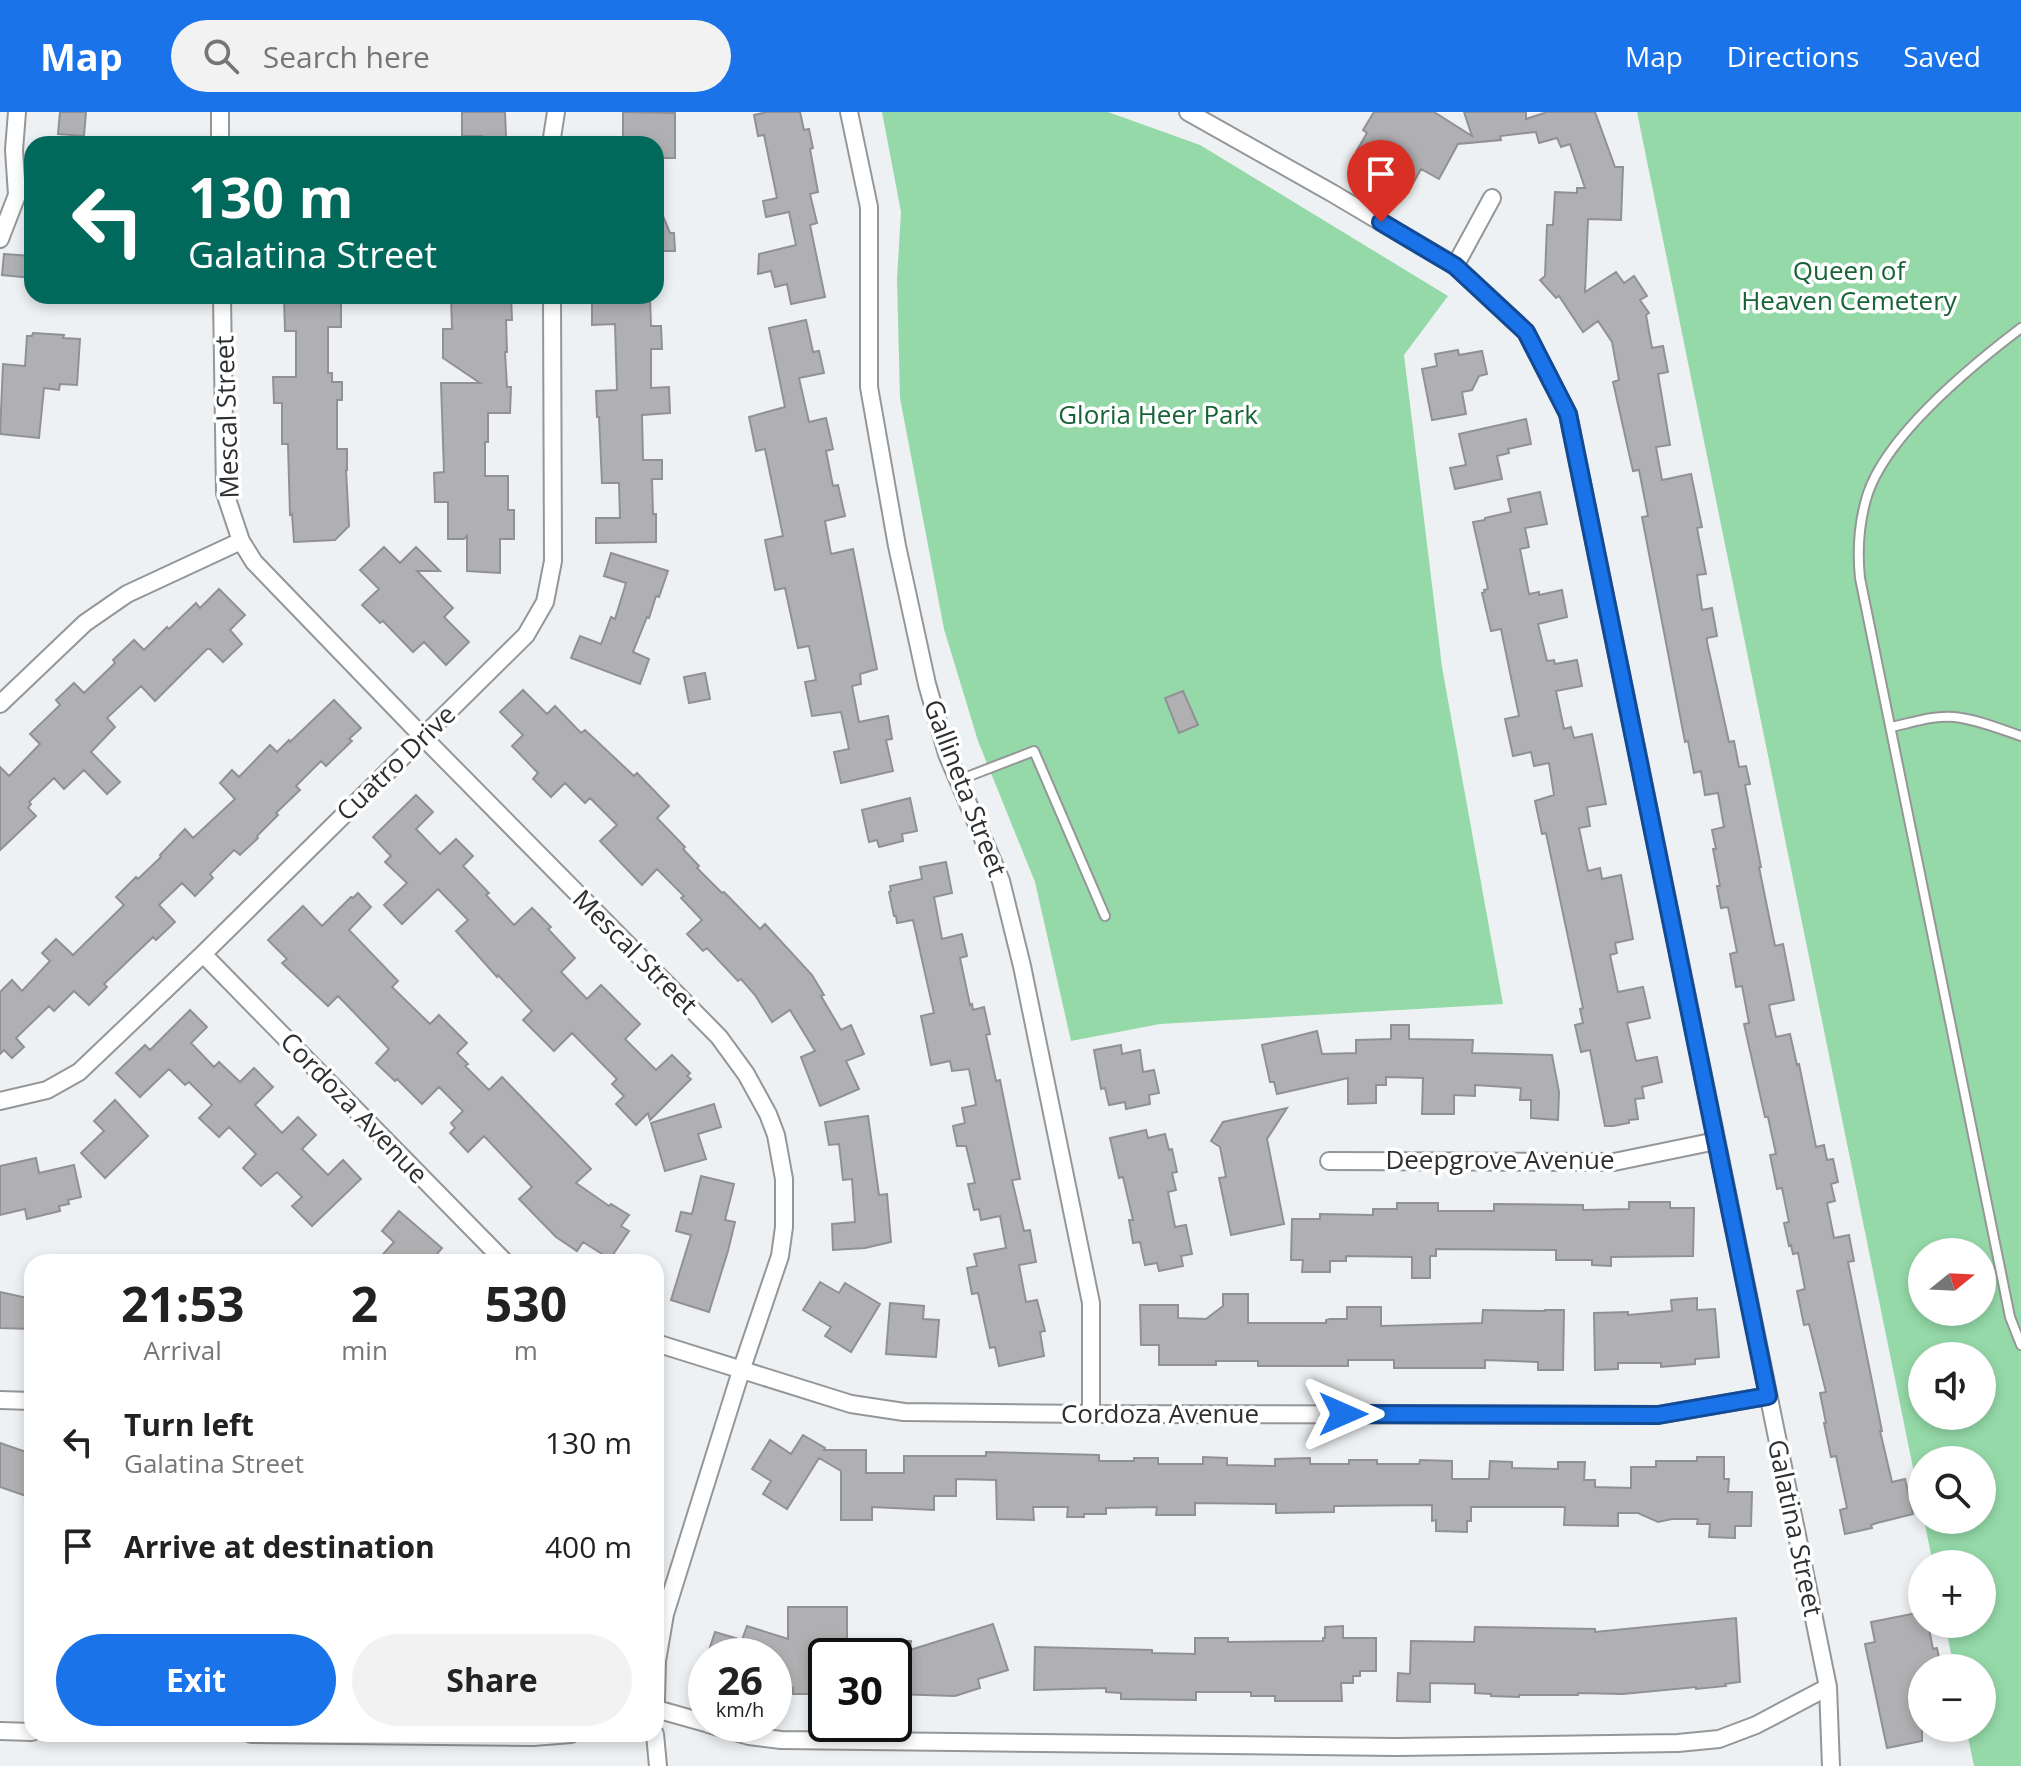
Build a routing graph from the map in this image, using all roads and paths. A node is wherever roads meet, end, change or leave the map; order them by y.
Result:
1 (17, 112) edge
2 (220, 112) edge
3 (556, 112) edge
4 (849, 112) edge
5 (1188, 112) edge
6 (220, 136) edge
7 (552, 136) edge
8 (1492, 198) dead end
9 (0, 239) edge
10 (1455, 266) junction
11 (222, 304) edge
12 (552, 304) edge
13 (2021, 328) edge
14 (241, 541) junction
15 (0, 704) edge
16 (1891, 727) junction
17 (2021, 736) edge
18 (423, 737) junction
19 (958, 781) junction
20 (1105, 916) dead end
21 (203, 954) junction
22 (0, 1101) edge
23 (1716, 1141) junction
24 (1329, 1161) dead end
25 (496, 1254) edge
26 (2021, 1345) edge
27 (664, 1346) edge
28 (741, 1371) junction
29 (1768, 1396) junction
30 (0, 1400) edge
31 (24, 1401) edge
32 (1091, 1414) junction
33 (664, 1620) edge
34 (1828, 1687) junction
35 (664, 1711) edge
36 (688, 1718) edge
37 (0, 1731) edge
38 (24, 1732) edge
39 (792, 1740) edge
40 (656, 1742) edge
41 (658, 1766) edge
42 (1831, 1766) edge

1 - 9 street
2 - 6 street
3 - 7 street
4 - 19 street, Gallineta Street
5 - 10 street, Galatina Street
8 - 10 street
10 - 23 street, Galatina Street
11 - 14 street, Mescal Street
12 - 18 street, Cuatro Drive
13 - 16 lane
14 - 15 street
14 - 18 street, Mescal Street
16 - 17 lane
16 - 26 lane
18 - 21 street, Cuatro Drive
18 - 28 street, Mescal Street
19 - 20 lane
19 - 32 street, Gallineta Street
21 - 22 street, Cuatro Drive
21 - 25 street, Cordoza Avenue
23 - 24 street, Deepgrove Avenue
23 - 29 street, Galatina Street
27 - 28 street, Cordoza Avenue
28 - 32 street, Cordoza Avenue
28 - 33 street, Mescal Street
29 - 32 street, Cordoza Avenue
29 - 34 street, Galatina Street
30 - 31 street
34 - 39 street
34 - 42 street, Galatina Street
35 - 36 street
37 - 38 street
40 - 41 street

